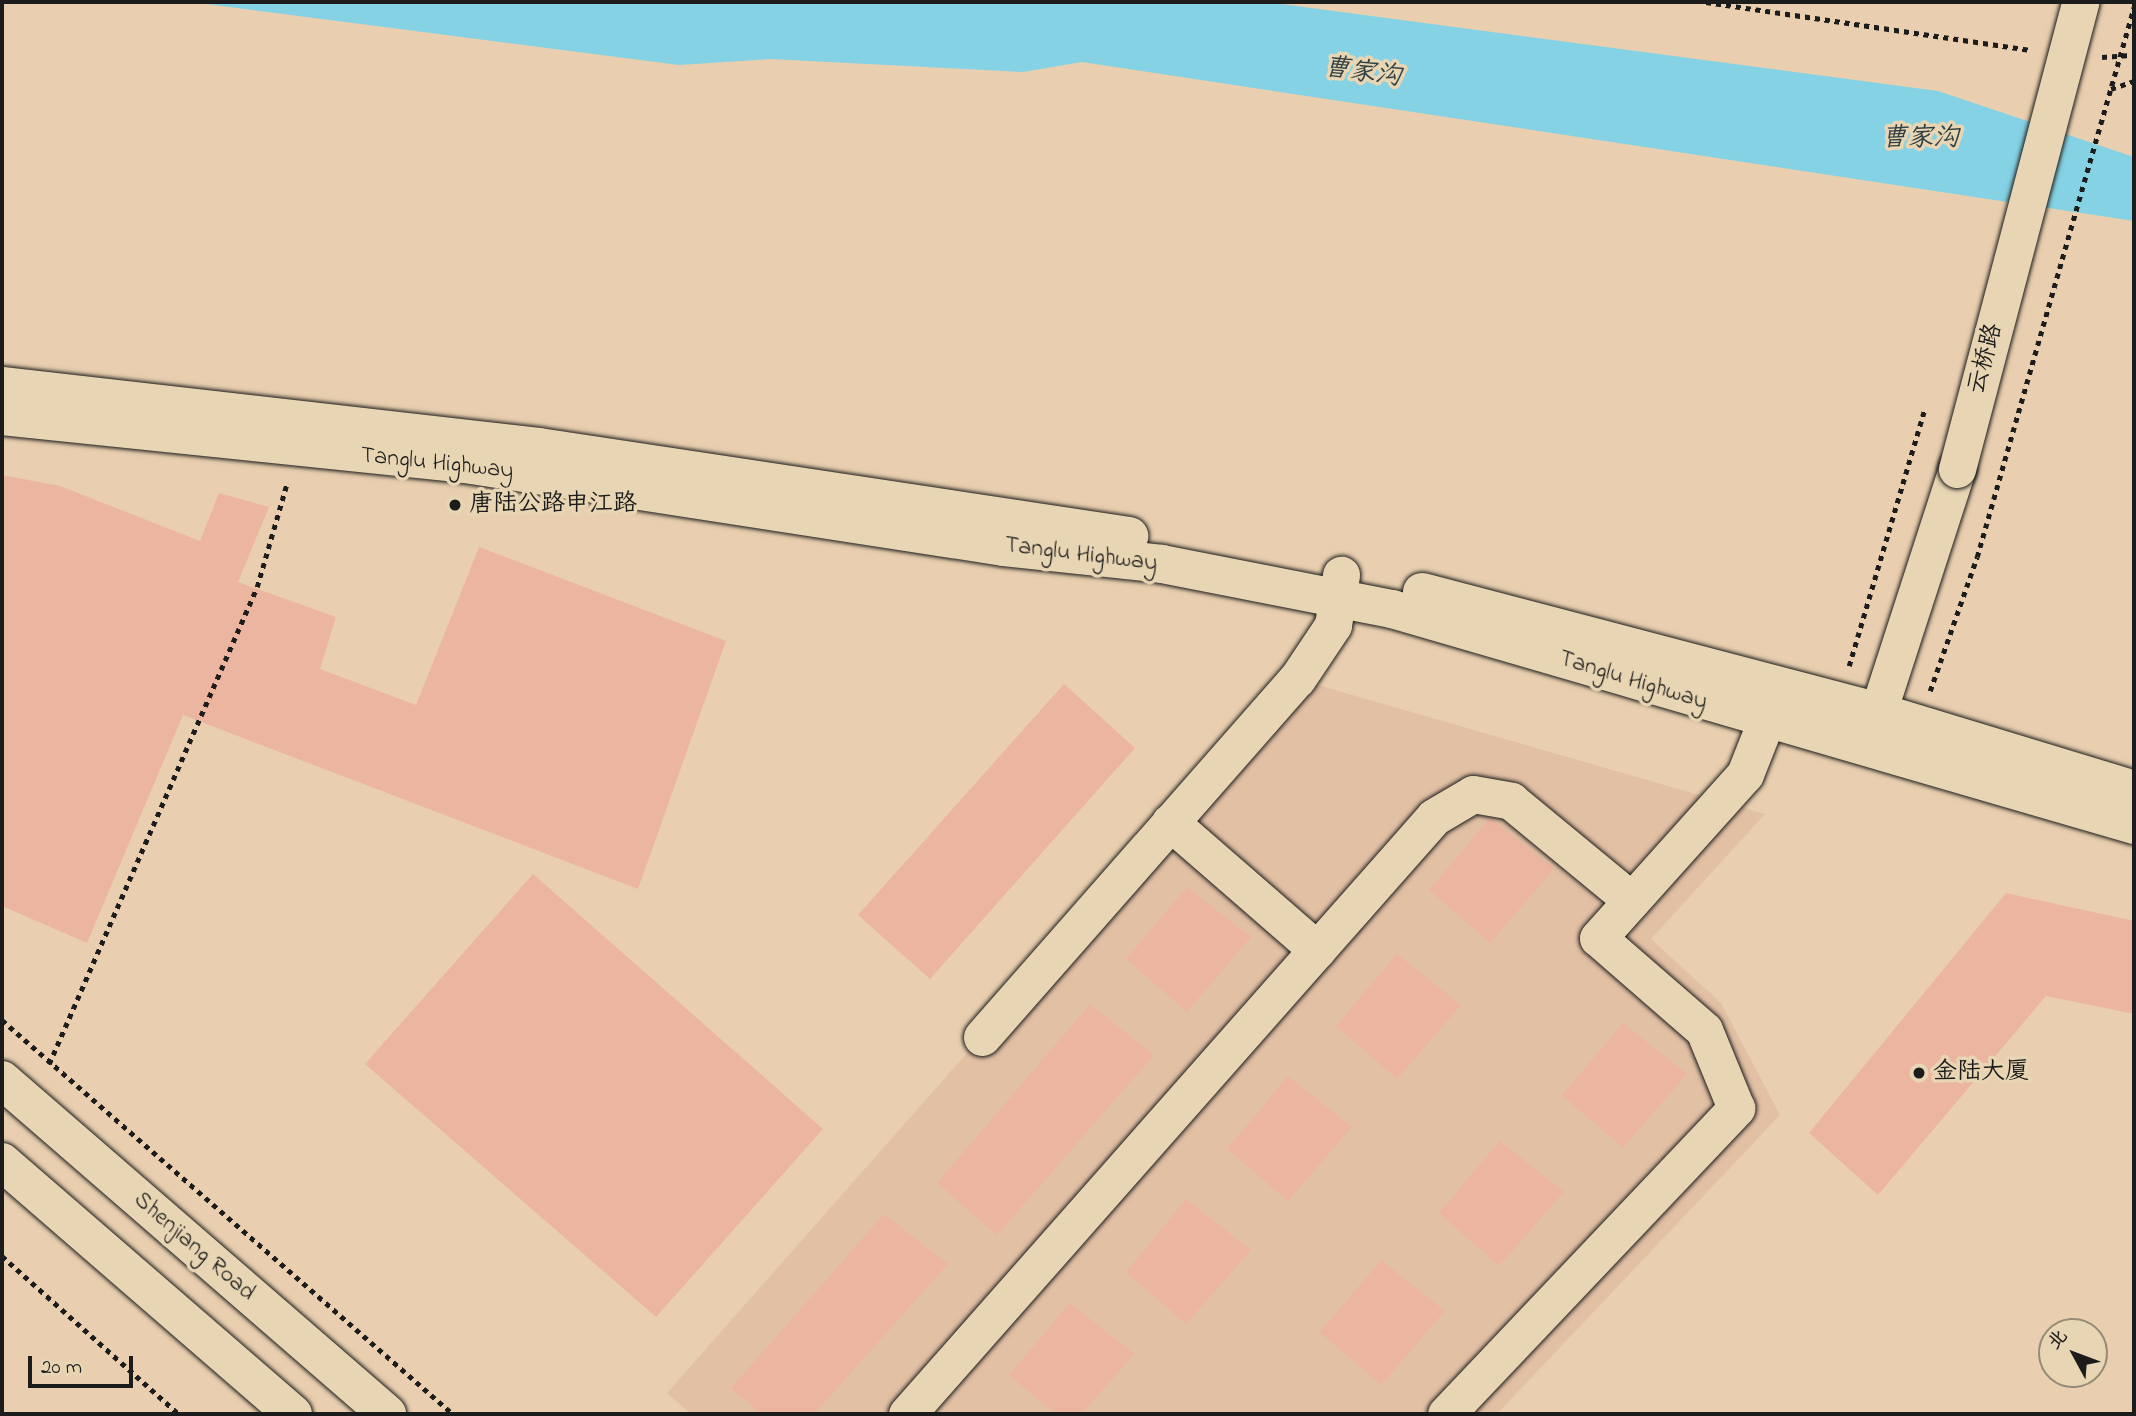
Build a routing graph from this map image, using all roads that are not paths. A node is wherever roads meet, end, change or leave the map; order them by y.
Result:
1 (2080, 2) edge
2 (2, 386) edge
3 (2, 416) edge
4 (1339, 587) junction
5 (1773, 704) junction
6 (1878, 712) junction
7 (2134, 790) edge
8 (1170, 822) junction
9 (2134, 825) edge
10 (1631, 900) junction
11 (1317, 950) junction
12 (982, 1037) dead end
13 (2, 1080) edge
14 (2, 1162) edge
15 (293, 1414) edge
16 (387, 1414) edge
17 (907, 1414) edge
18 (1446, 1414) edge

1 - 6 street, 云桥路, bridge
2 - 4 main road, Tanglu Highway
3 - 4 main road, Tanglu Highway
4 - 5 main road, Tanglu Highway
4 - 8 street
5 - 6 main road, Tanglu Highway
5 - 9 main road, Tanglu Highway
5 - 10 street
6 - 7 main road, Tanglu Highway
8 - 11 street
8 - 12 street
10 - 11 street
10 - 18 street
11 - 17 street
13 - 16 main road, Shenjiang Road
14 - 15 main road

